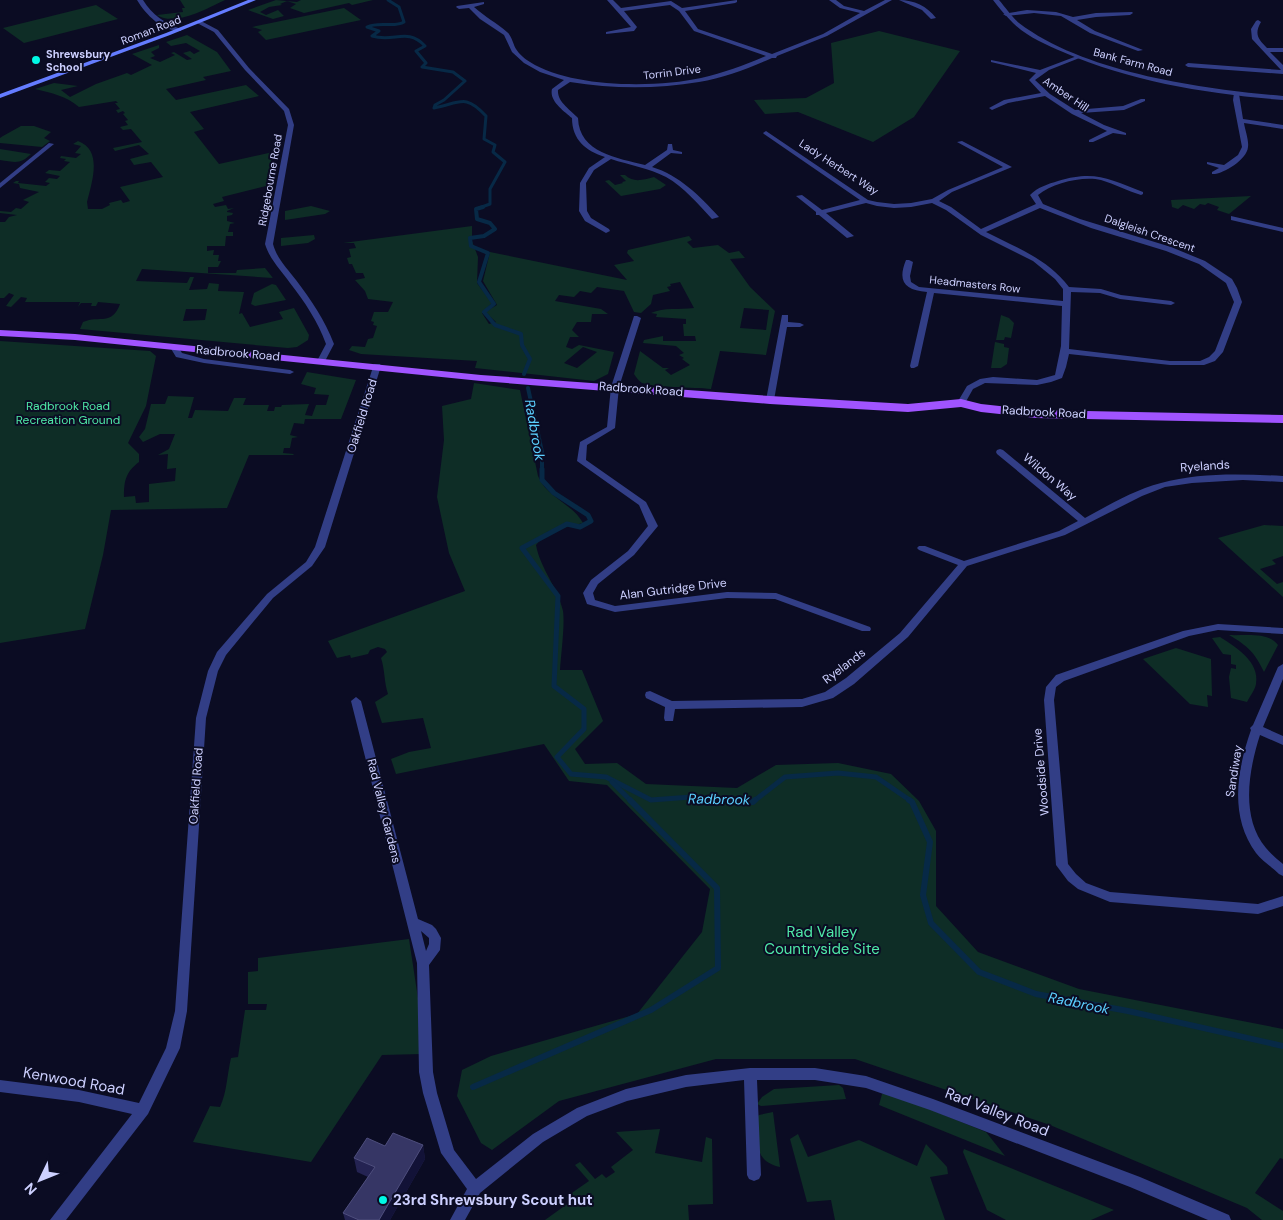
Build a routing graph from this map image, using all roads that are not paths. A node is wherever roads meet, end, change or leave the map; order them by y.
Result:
1 (140, 0) edge
2 (253, 0) edge
3 (610, 0) edge
4 (832, 0) edge
5 (889, 0) edge
6 (902, 0) edge
7 (996, 0) edge
8 (669, 1) edge
9 (735, 2) dead end
10 (482, 3) dead end
11 (470, 6) junction
12 (459, 7) dead end
13 (620, 10) junction
14 (681, 10) junction
15 (865, 13) junction
16 (1130, 13) dead end
17 (1006, 14) junction
18 (933, 18) dead end
19 (1073, 18) junction
20 (199, 22) junction
21 (1258, 22) dead end
22 (179, 30) junction
23 (608, 33) dead end
24 (1124, 45) junction
25 (1117, 48) dead end
26 (1140, 50) dead end
27 (1264, 50) junction
28 (1283, 50) edge
29 (774, 57) junction
30 (1079, 57) junction
31 (993, 61) dead end
32 (1188, 65) dead end
33 (1283, 71) edge
34 (1042, 72) junction
35 (569, 80) junction
36 (1047, 94) junction
37 (1236, 94) junction
38 (0, 96) edge
39 (1283, 98) edge
40 (1143, 100) dead end
41 (992, 108) dead end
42 (1075, 112) junction
43 (1241, 121) junction
44 (1283, 127) edge
45 (1112, 132) junction
46 (766, 133) dead end
47 (1124, 134) dead end
48 (1091, 141) dead end
49 (960, 142) dead end
50 (51, 144) dead end
51 (680, 153) dead end
52 (610, 157) junction
53 (1209, 163) dead end
54 (647, 167) junction
55 (1225, 168) junction
56 (1214, 173) dead end
57 (0, 186) edge
58 (1141, 193) dead end
59 (800, 196) dead end
60 (866, 201) junction
61 (933, 201) junction
62 (715, 204) dead end
63 (1040, 206) junction
64 (704, 207) junction
65 (820, 212) junction
66 (715, 218) dead end
67 (1234, 218) dead end
68 (1283, 230) edge
69 (606, 231) dead end
70 (981, 232) junction
71 (850, 236) dead end
72 (909, 262) dead end
73 (1067, 289) junction
74 (931, 291) junction
75 (1171, 303) dead end
76 (1065, 304) junction
77 (637, 318) dead end
78 (800, 325) dead end
79 (0, 333) edge
80 (174, 347) junction
81 (1064, 351) junction
82 (321, 361) junction
83 (377, 366) junction
84 (914, 366) dead end
85 (290, 372) dead end
86 (614, 387) junction
87 (770, 400) junction
88 (961, 403) junction
89 (1283, 419) edge
90 (1000, 452) dead end
91 (1283, 479) edge
92 (1083, 521) junction
93 (922, 548) dead end
94 (964, 564) junction
95 (866, 629) dead end
96 (1283, 631) edge
97 (1283, 667) edge
98 (650, 695) dead end
99 (356, 701) dead end
100 (670, 705) junction
101 (669, 718) dead end
102 (1255, 728) junction
103 (1283, 741) edge
104 (1283, 871) edge
105 (1283, 901) edge
106 (412, 922) junction
107 (423, 963) junction
108 (750, 1074) junction
109 (0, 1086) edge
110 (142, 1110) junction
111 (754, 1175) dead end
112 (475, 1188) junction
113 (57, 1220) edge
114 (456, 1220) edge
115 (1224, 1220) edge

1 - 22 street
2 - 20 main road, Roman Road
3 - 13 street
4 - 15 street
5 - 15 street, Torrin Drive
6 - 18 street
7 - 17 street, Bank Farm Road
8 - 13 street
8 - 14 street
9 - 14 street
10 - 11 street
11 - 12 street
11 - 35 street, Torrin Drive
13 - 23 street
14 - 29 street
15 - 29 street, Torrin Drive
16 - 19 street
17 - 19 street
17 - 30 street, Bank Farm Road
19 - 24 street
20 - 22 main road, Roman Road
20 - 82 street, Ridgebourne Road
21 - 27 street
22 - 38 main road, Roman Road
24 - 25 street
24 - 26 street
27 - 28 street
27 - 33 street
29 - 35 street, Torrin Drive
30 - 34 street, Amber Hill
30 - 37 street, Bank Farm Road
31 - 34 street
32 - 33 street
34 - 36 street, Amber Hill
35 - 52 street
36 - 41 street
36 - 42 street, Amber Hill
37 - 39 street, Bank Farm Road
37 - 43 street
40 - 42 street
42 - 45 street, Amber Hill
43 - 44 street
43 - 55 street
45 - 47 street, Amber Hill
45 - 48 street
46 - 60 street, Lady Herbert Way
49 - 61 street, Lady Herbert Way
50 - 57 street
51 - 54 street
52 - 54 street
52 - 69 street
53 - 55 street
54 - 64 street
55 - 56 street
58 - 63 street
59 - 65 street
60 - 61 street, Lady Herbert Way
60 - 65 street
61 - 70 street
62 - 64 street
63 - 70 street
63 - 81 street, Dalgleish Crescent
64 - 66 street
65 - 71 street
67 - 68 street
70 - 73 street
72 - 74 street, Headmasters Row
73 - 75 street
73 - 76 street
74 - 76 street, Headmasters Row
74 - 84 street
76 - 81 street
77 - 86 street
78 - 87 street
79 - 80 main road, Radbrook Road
80 - 82 main road, Radbrook Road
80 - 85 street
81 - 88 street
82 - 83 main road, Radbrook Road
83 - 86 main road, Radbrook Road
83 - 110 street, Oakfield Road
86 - 87 main road, Radbrook Road
86 - 95 street, Alan Gutridge Drive
87 - 88 main road, Radbrook Road
88 - 89 main road, Radbrook Road
90 - 92 street, Wildon Way
91 - 92 street, Ryelands
92 - 94 street, Ryelands
93 - 94 street
94 - 100 street, Ryelands
96 - 105 street, Woodside Drive
97 - 102 street, Sandiway
98 - 100 street, Ryelands
99 - 106 street, Rad Valley Gardens
100 - 101 street
102 - 103 street
102 - 104 street, Sandiway
106 - 107 street, Rad Valley Gardens
106 - 107 street
107 - 112 street, Rad Valley Gardens
108 - 111 street
108 - 112 street, Rad Valley Road
108 - 115 street, Rad Valley Road
109 - 110 street, Kenwood Road
110 - 113 street, Oakfield Road
112 - 114 street, Rad Valley Road

